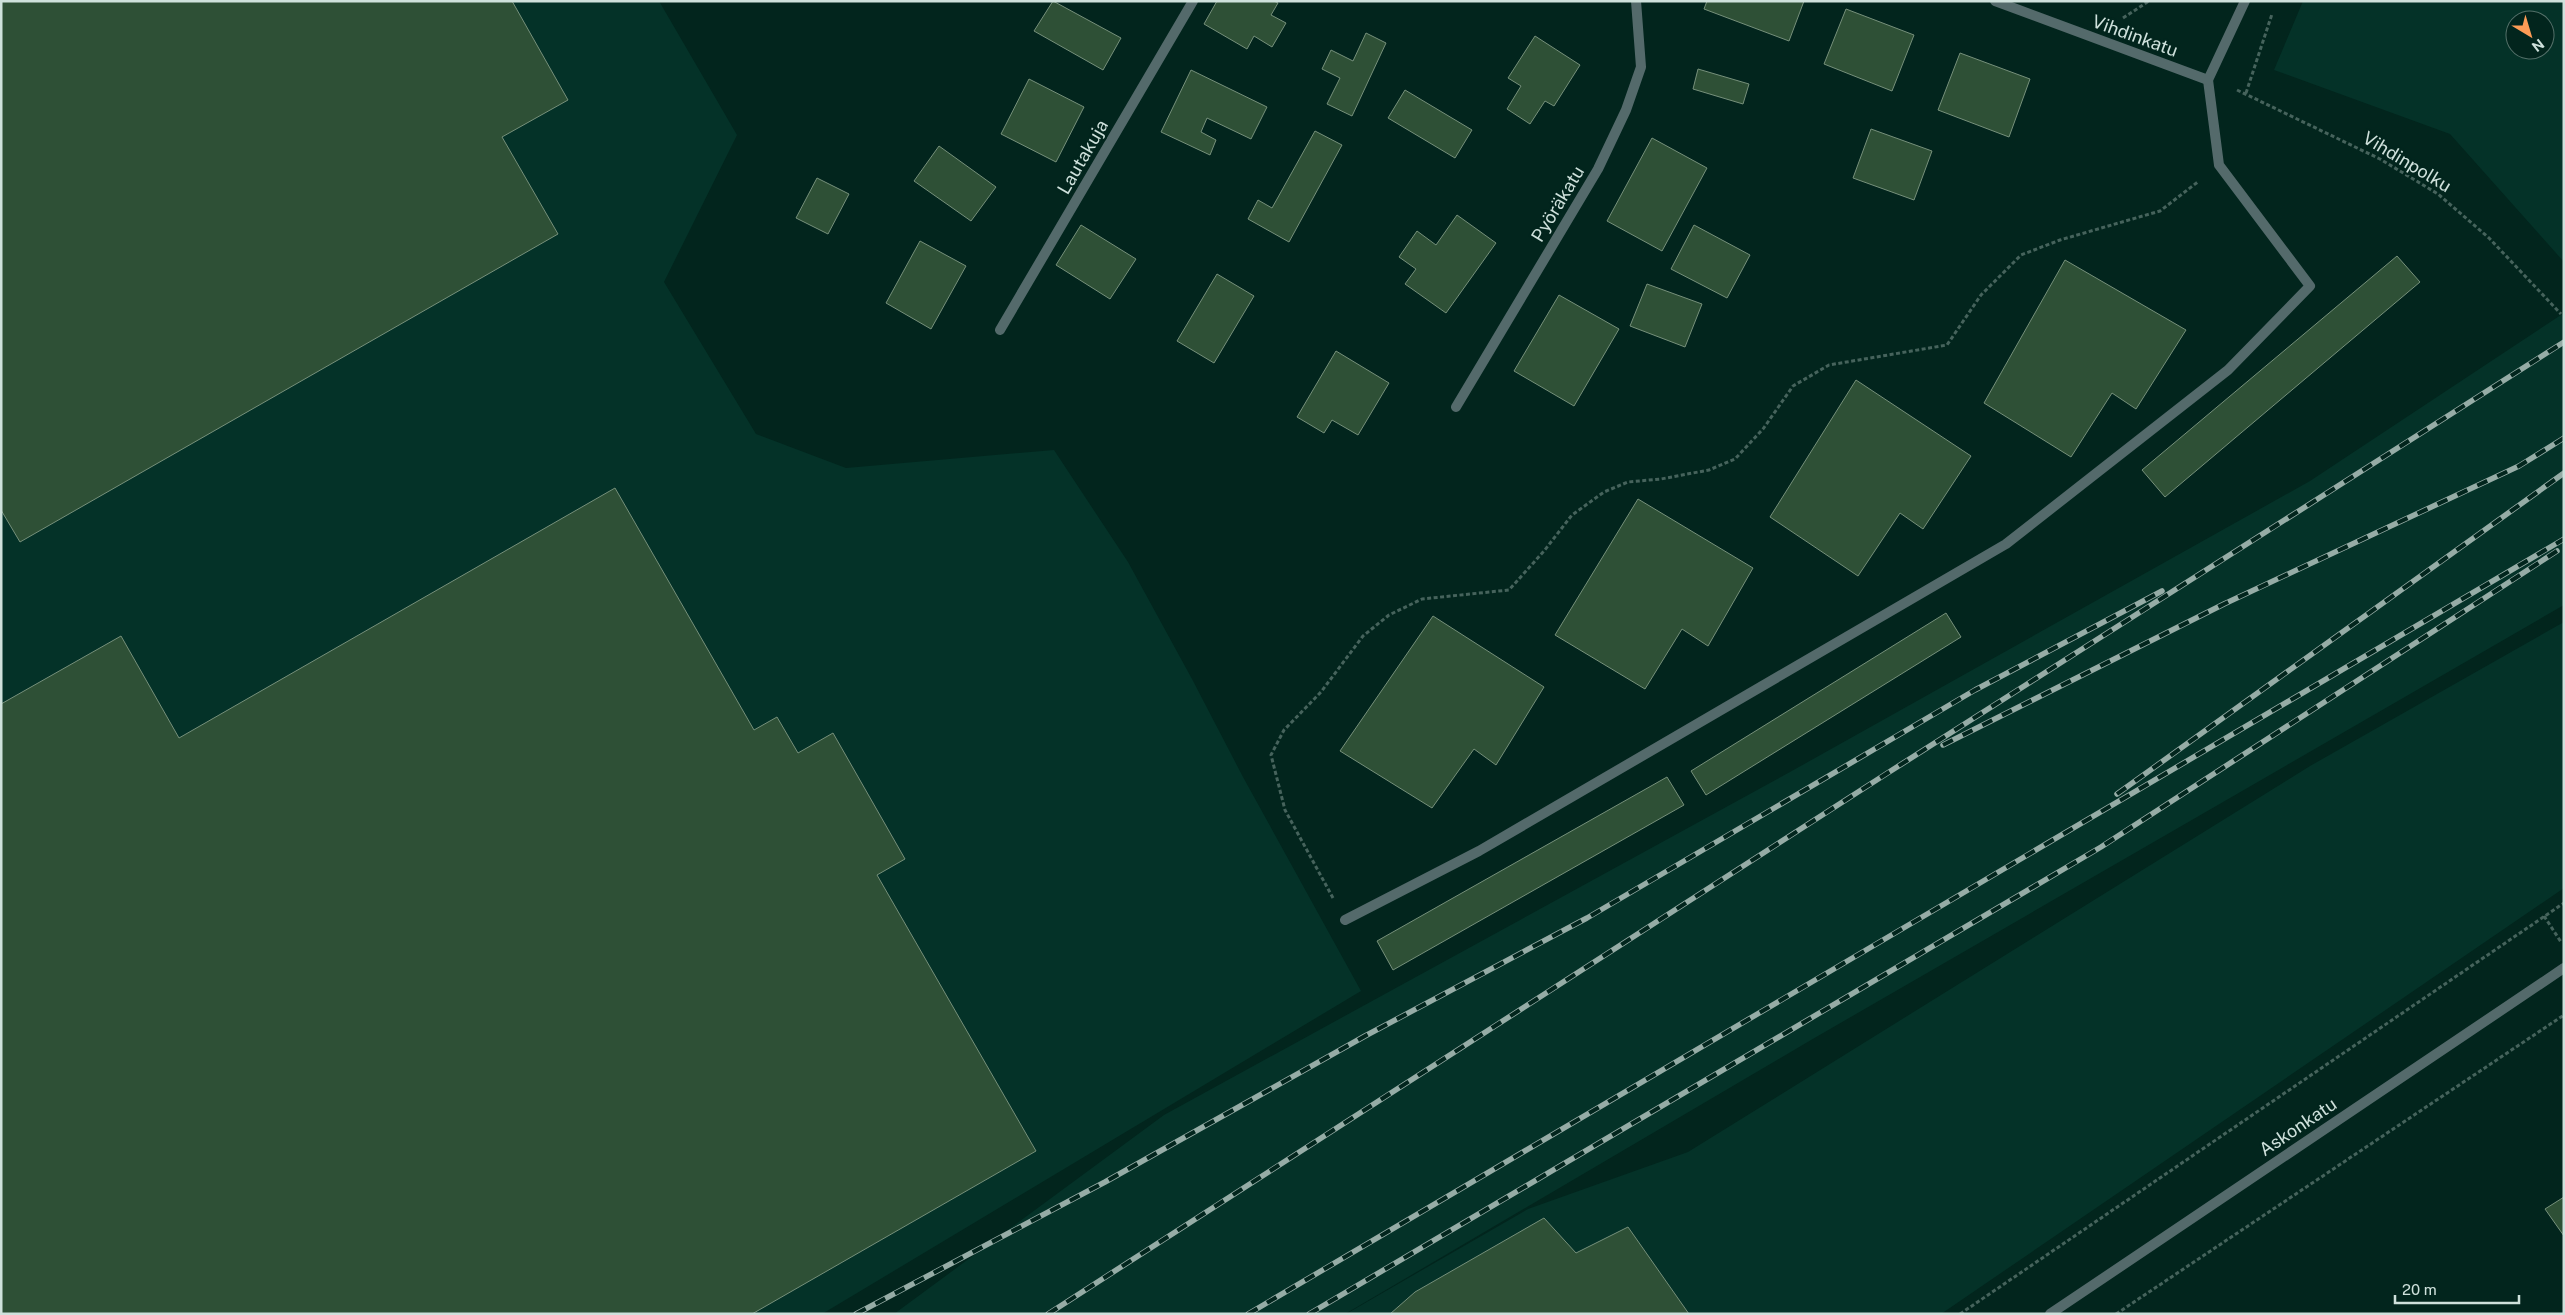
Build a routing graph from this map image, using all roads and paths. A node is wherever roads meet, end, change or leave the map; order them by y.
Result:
1 (1193, 1) edge
2 (1636, 1) edge
3 (1995, 1) edge
4 (2245, 1) edge
5 (2273, 10) dead end
6 (2208, 80) junction
7 (2246, 93) junction
8 (2219, 166) junction
9 (2561, 314) dead end
10 (1000, 330) dead end
11 (1456, 407) dead end
12 (2564, 903) edge
13 (2544, 916) junction
14 (1345, 920) joint
15 (2564, 946) edge
16 (2564, 968) edge
17 (2564, 1015) edge
18 (1960, 1314) edge
19 (2050, 1314) edge
20 (2116, 1314) edge

1 - 10 street, Lautakuja
2 - 11 street, Pyöräkatu
3 - 6 street, Vihdinkatu
4 - 6 street
5 - 7 path
6 - 7 path, Vihdinpolku
6 - 8 street
7 - 9 path, Vihdinpolku
8 - 14 street
8 - 14 path
12 - 13 path
13 - 15 path
13 - 18 path
16 - 19 street, Askonkatu
17 - 20 path

